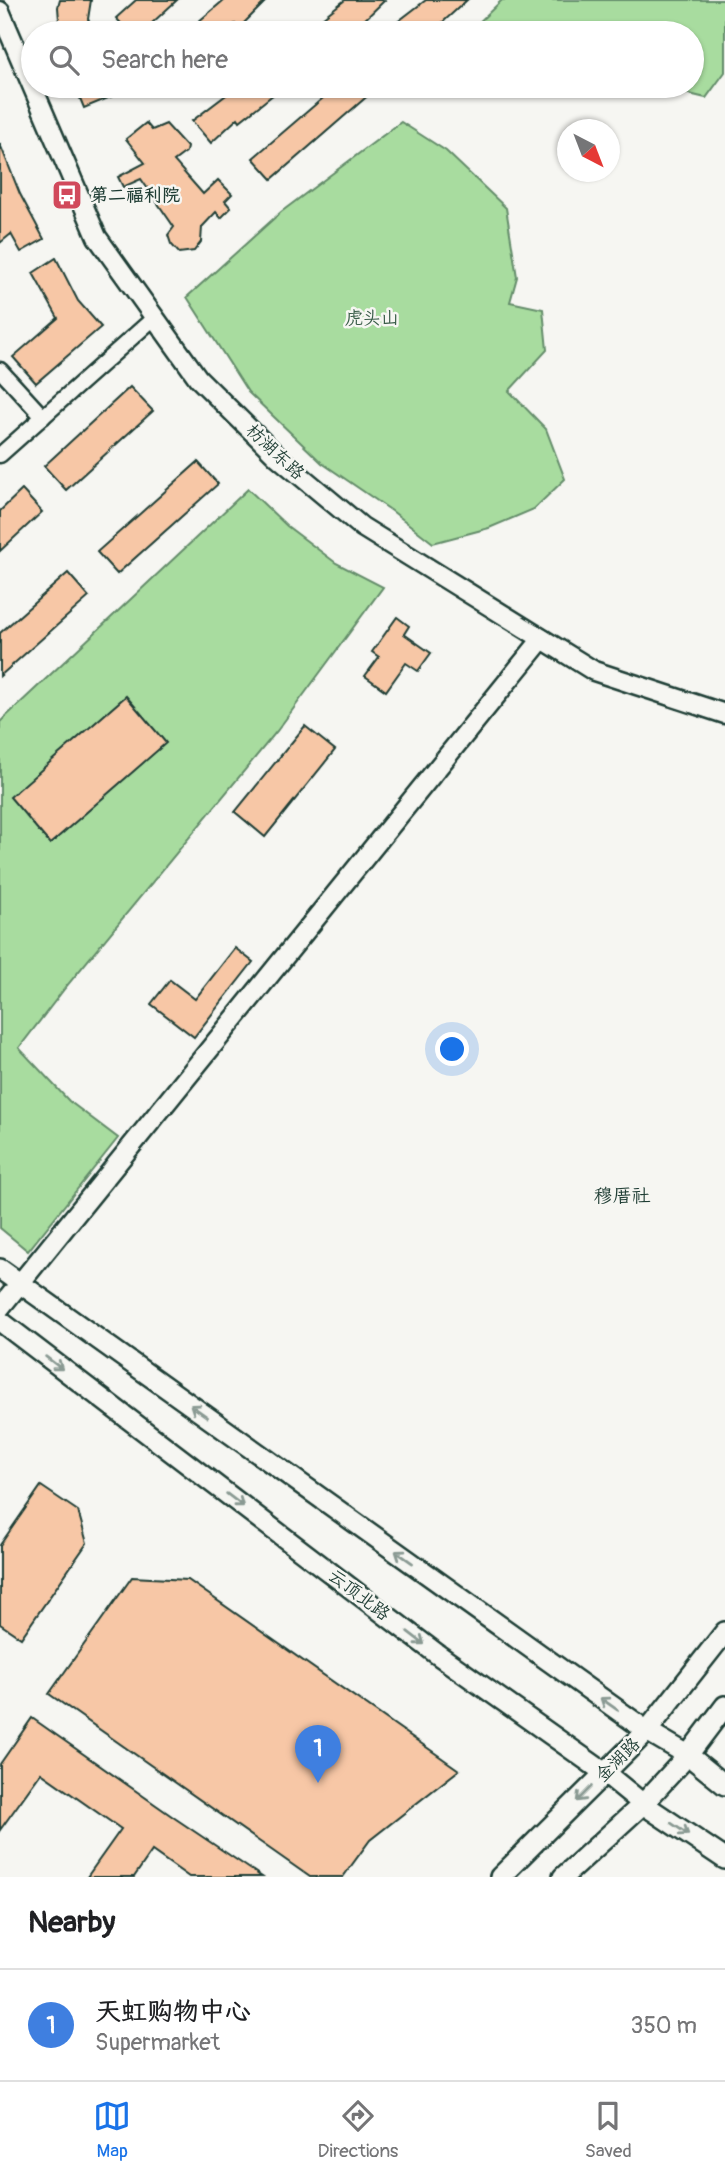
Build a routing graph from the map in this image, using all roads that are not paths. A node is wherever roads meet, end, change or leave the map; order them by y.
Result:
1 (0, 11) edge
2 (21, 60) edge
3 (37, 98) edge
4 (155, 317) junction
5 (0, 370) edge
6 (43, 416) junction
7 (0, 455) edge
8 (542, 639) junction
9 (725, 714) edge
10 (0, 1269) edge
11 (20, 1284) junction
12 (0, 1308) edge
13 (0, 1321) edge
14 (725, 1632) edge
15 (725, 1706) edge
16 (647, 1731) junction
17 (688, 1755) junction
18 (605, 1773) junction
19 (725, 1785) edge
20 (643, 1804) junction
21 (725, 1859) edge
22 (500, 1877) edge
23 (563, 1877) edge

1 - 2 street, 枋湖东路
3 - 4 street, 枋湖东路
4 - 6 street
4 - 8 street, 枋湖东路
5 - 6 street
6 - 7 street
8 - 9 street, 枋湖东路
8 - 11 street
10 - 11 main road
11 - 12 street
16 -> 11 main road
13 -> 18 main road, 云顶北路
14 - 16 main road, 金湖路
15 - 17 main road
16 - 17 main road
16 - 18 main road, 金湖路
17 - 19 main road
17 - 20 main road
18 - 20 main road, 云顶北路
18 -> 22 main road, 金湖路
20 -> 21 main road, 云顶北路
20 - 23 main road

